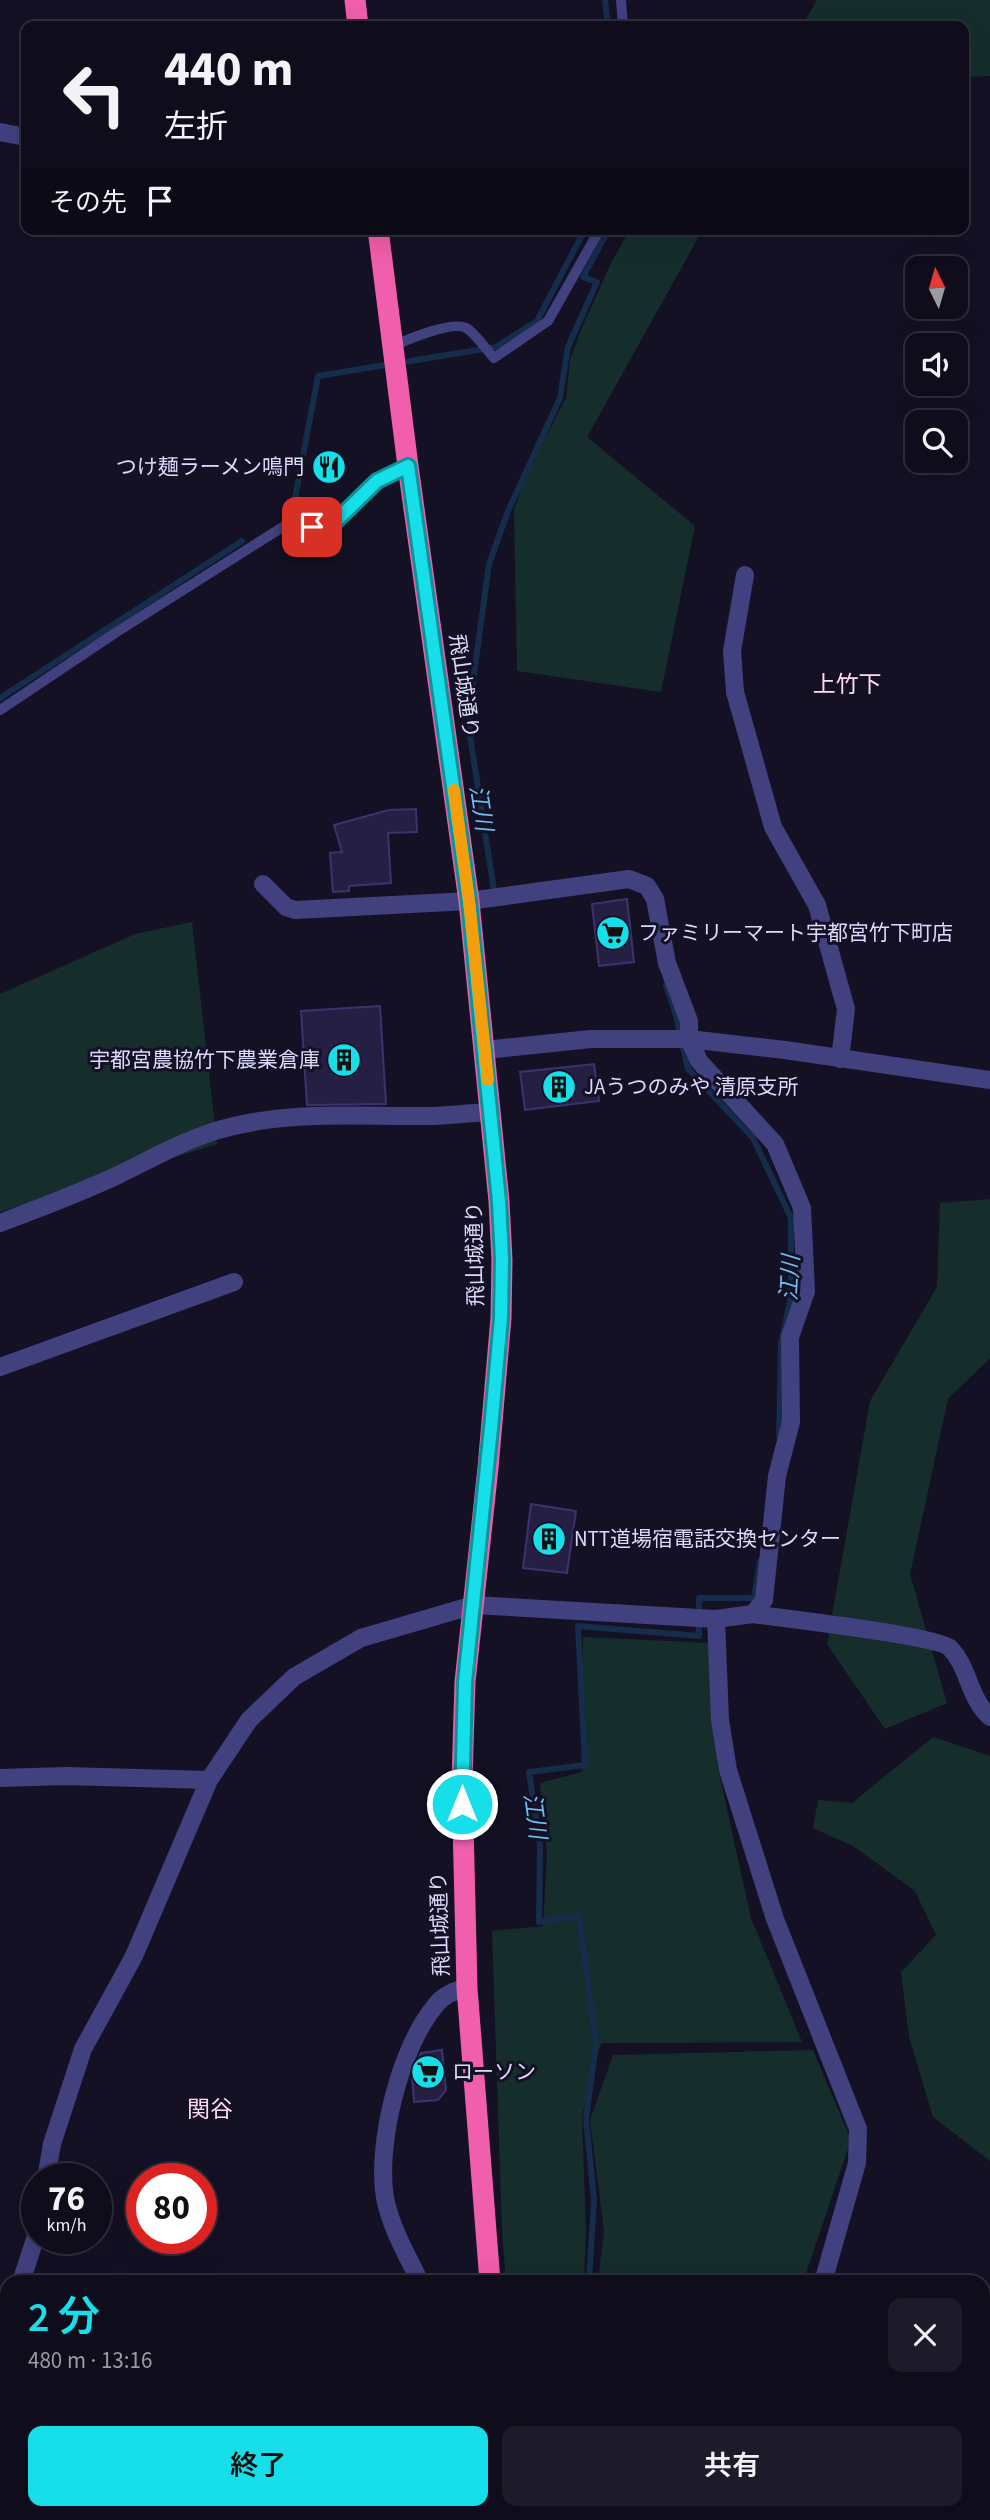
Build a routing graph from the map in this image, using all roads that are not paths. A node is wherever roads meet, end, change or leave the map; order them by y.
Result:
1 (355, 0) edge
2 (621, 0) edge
3 (357, 21) edge
4 (623, 21) edge
5 (0, 132) edge
6 (21, 136) edge
7 (379, 235) edge
8 (597, 235) edge
9 (393, 346) junction
10 (408, 466) junction
11 (745, 575) dead end
12 (0, 710) edge
13 (263, 884) dead end
14 (469, 901) junction
15 (689, 1039) junction
16 (485, 1050) junction
17 (840, 1059) junction
18 (990, 1080) edge
19 (491, 1112) junction
20 (0, 1223) edge
21 (234, 1282) dead end
22 (0, 1367) edge
23 (474, 1605) junction
24 (753, 1614) junction
25 (716, 1619) junction
26 (990, 1717) edge
27 (0, 1778) edge
28 (209, 1780) junction
29 (467, 1988) junction
30 (49, 2163) edge
31 (30, 2254) edge
32 (23, 2275) edge
33 (417, 2275) edge
34 (490, 2275) edge
35 (825, 2275) edge

1 - 3 highway
2 - 4 lane
5 - 6 street
7 - 9 highway, 飛山城通り
8 - 9 lane
9 - 10 highway, 飛山城通り
10 - 12 lane
10 - 14 highway, 飛山城通り
11 - 17 street
13 - 14 street
14 - 15 street
14 - 16 highway, 飛山城通り
15 - 16 street
15 - 17 street
15 - 24 street
16 - 19 highway, 飛山城通り
17 - 18 street
19 - 20 street
19 - 23 highway, 飛山城通り
21 - 22 street
23 - 25 street
23 - 28 street
23 - 29 highway, 飛山城通り
24 - 25 street
24 - 26 street
25 - 35 street
27 - 28 street
28 - 30 street
29 - 33 street
29 - 34 highway, 飛山城通り
31 - 32 street

